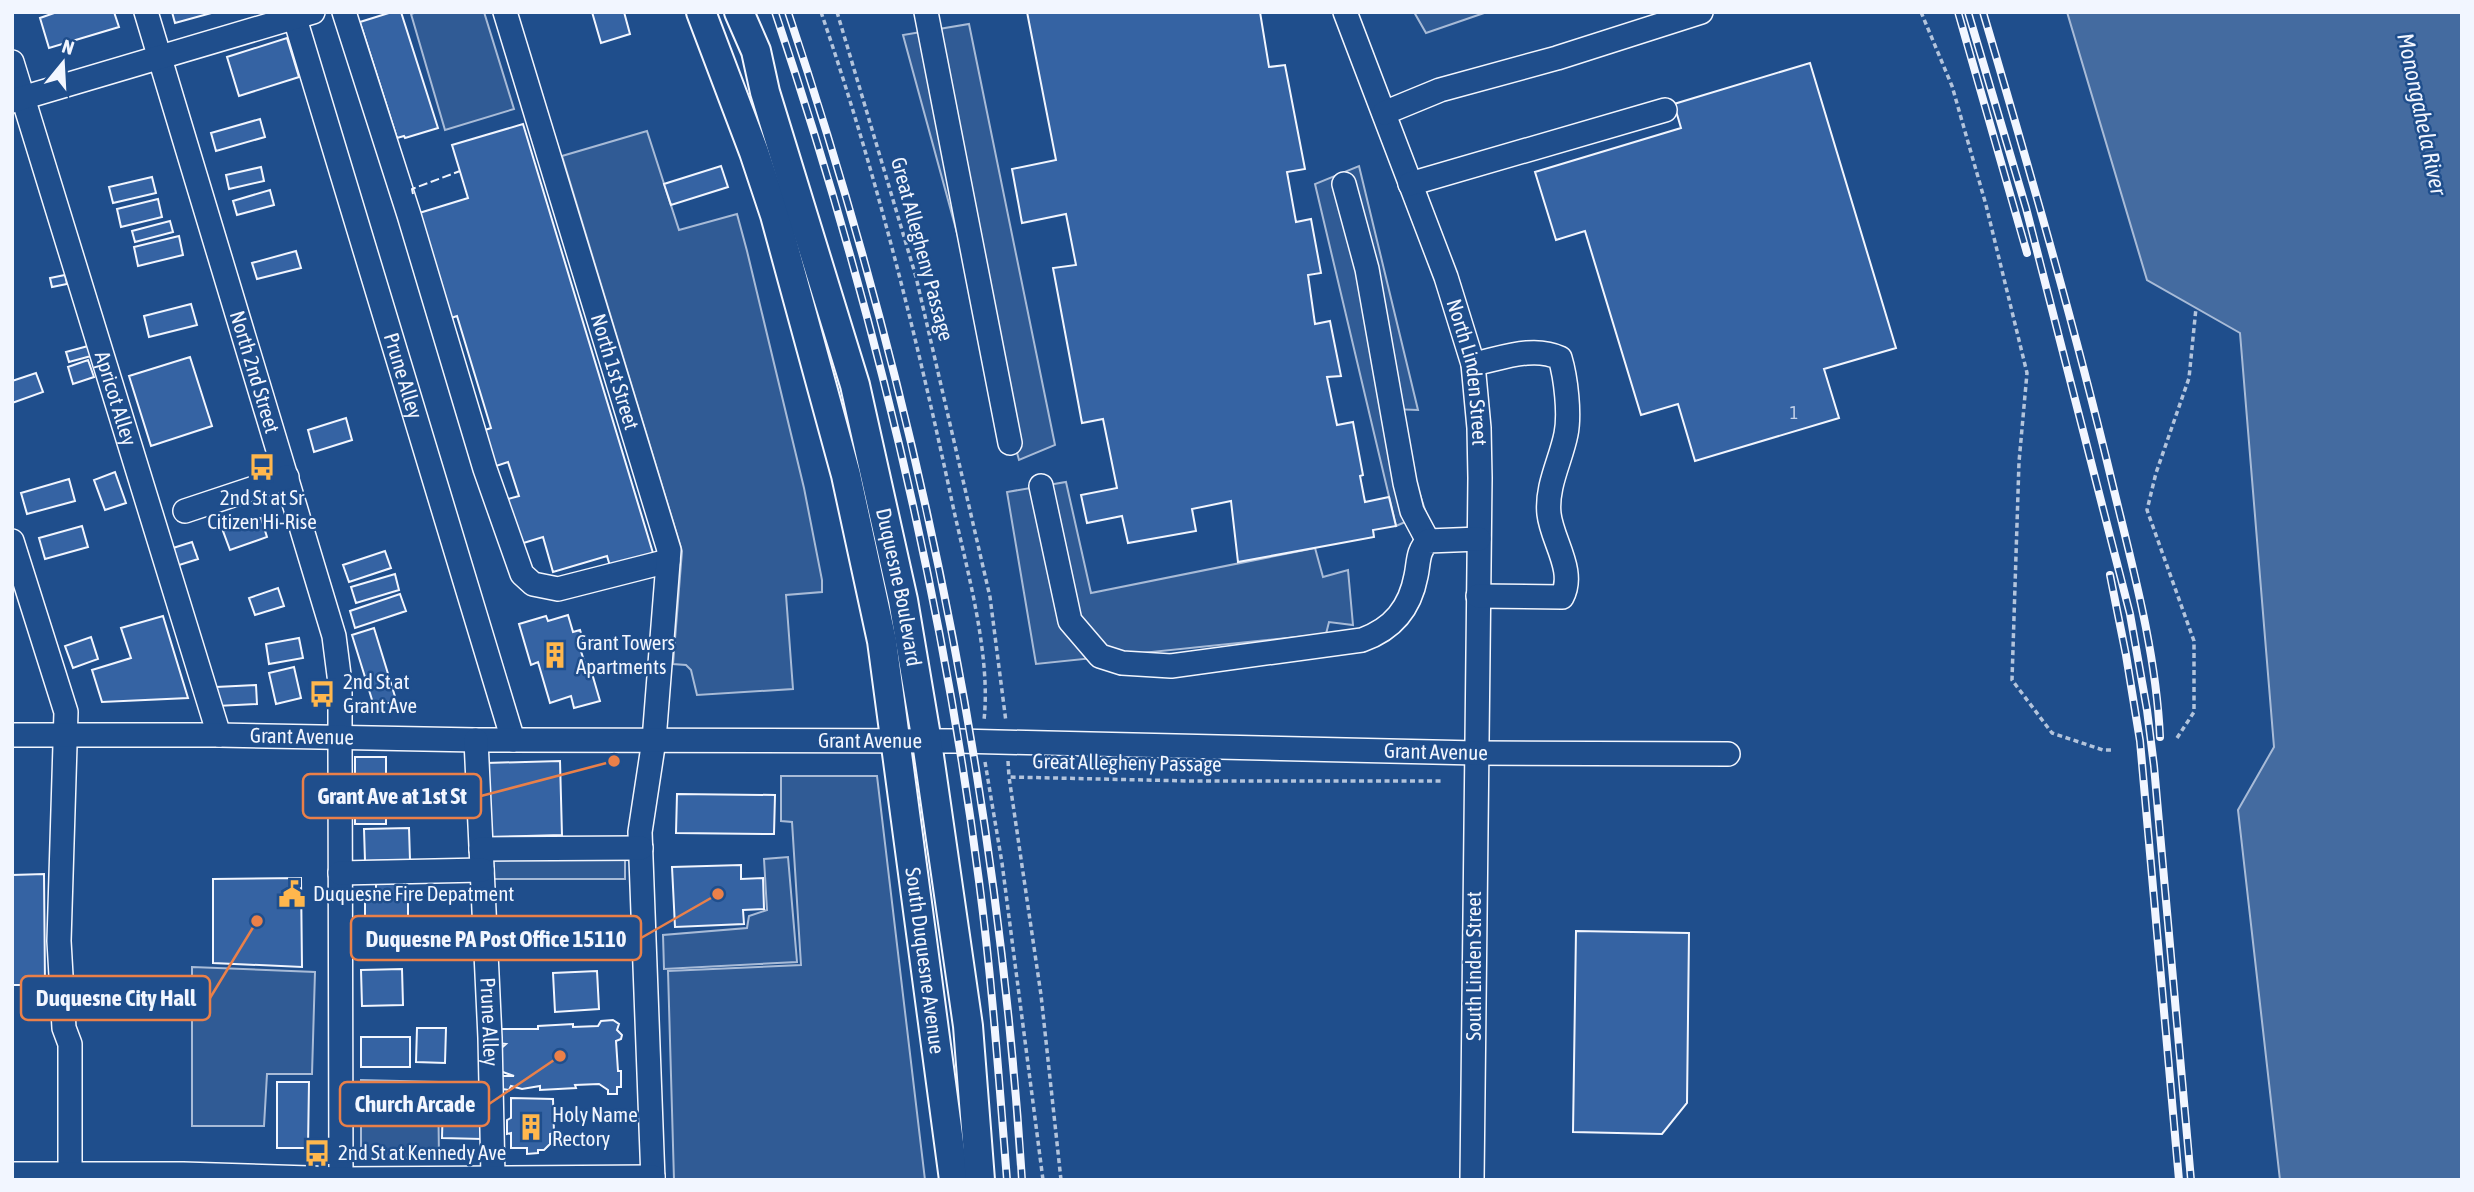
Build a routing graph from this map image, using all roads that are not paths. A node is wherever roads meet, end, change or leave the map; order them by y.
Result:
1 (146, 12) edge
2 (344, 12) edge
3 (505, 12) edge
4 (701, 12) edge
5 (742, 12) edge
6 (926, 12) edge
7 (1701, 12) edge
8 (300, 14) edge
9 (1353, 15) edge
10 (756, 51) junction
11 (160, 57) junction
12 (12, 62) edge
13 (732, 92) junction
14 (18, 99) edge
15 (1665, 110) dead end
16 (1384, 113) junction
17 (1344, 184) dead end
18 (1410, 184) junction
19 (1472, 364) junction
20 (1010, 443) dead end
21 (287, 477) junction
22 (1041, 486) dead end
23 (185, 511) dead end
24 (1479, 539) junction
25 (12, 541) edge
26 (1428, 541) junction
27 (668, 561) junction
28 (1478, 596) junction
29 (12, 734) edge
30 (63, 735) junction
31 (219, 735) junction
32 (340, 737) junction
33 (476, 740) junction
34 (513, 740) junction
35 (654, 740) junction
36 (928, 742) junction
37 (897, 743) junction
38 (1476, 753) junction
39 (1728, 754) dead end
40 (641, 848) junction
41 (482, 859) junction
42 (340, 873) junction
43 (70, 1173) junction
44 (12, 1174) edge
45 (183, 1177) edge
46 (493, 1177) junction
47 (653, 1178) edge
48 (341, 1179) edge
49 (535, 1179) edge
50 (954, 1180) edge
51 (980, 1180) edge
52 (1472, 1180) edge

1 - 11 street, North 2nd Street
2 - 27 street
3 - 27 street, North 1st Street
4 - 13 main road, Duquesne Boulevard
5 - 10 main road, Duquesne Boulevard
6 - 20 street
7 - 16 street
8 - 11 street
8 - 34 street, Prune Alley
9 - 16 street, North Linden Street
10 - 13 main road
10 - 36 main road, Duquesne Boulevard
11 - 14 street
11 - 21 street, North 2nd Street
12 - 14 street, Apricot Alley
13 - 37 main road, Duquesne Boulevard
14 - 31 street, Apricot Alley
15 - 18 street
16 - 18 street, North Linden Street
17 - 26 street
18 - 19 street, North Linden Street
19 - 24 street, North Linden Street
19 - 28 street
21 - 23 street
21 - 32 street, North 2nd Street
22 - 26 street
24 - 26 street
24 - 28 street, North Linden Street
25 - 30 street
27 - 35 street, North 1st Street
28 - 38 street, North Linden Street
29 - 30 street, Grant Avenue
30 - 31 street, Grant Avenue
30 - 43 street
31 - 32 street, Grant Avenue
32 - 33 street, Grant Avenue
32 - 42 street, North 2nd Street
33 - 34 street, Grant Avenue
33 - 41 street, Prune Alley
34 - 35 street, Grant Avenue
35 - 37 street, Grant Avenue
35 - 40 street, North 1st Street
36 - 37 street, Grant Avenue
36 - 38 street, Grant Avenue
36 - 51 main road, Duquesne Boulevard
37 - 50 main road, South Duquesne Avenue
38 - 39 street, Grant Avenue
38 - 52 street, South Linden Street
40 - 41 street
40 - 47 street, North 1st Street
41 - 42 street
41 - 46 street, Prune Alley
42 - 48 street, North 2nd Street
43 - 44 street
43 - 45 street
45 - 48 street
46 - 48 street
46 - 49 street
47 - 49 street

